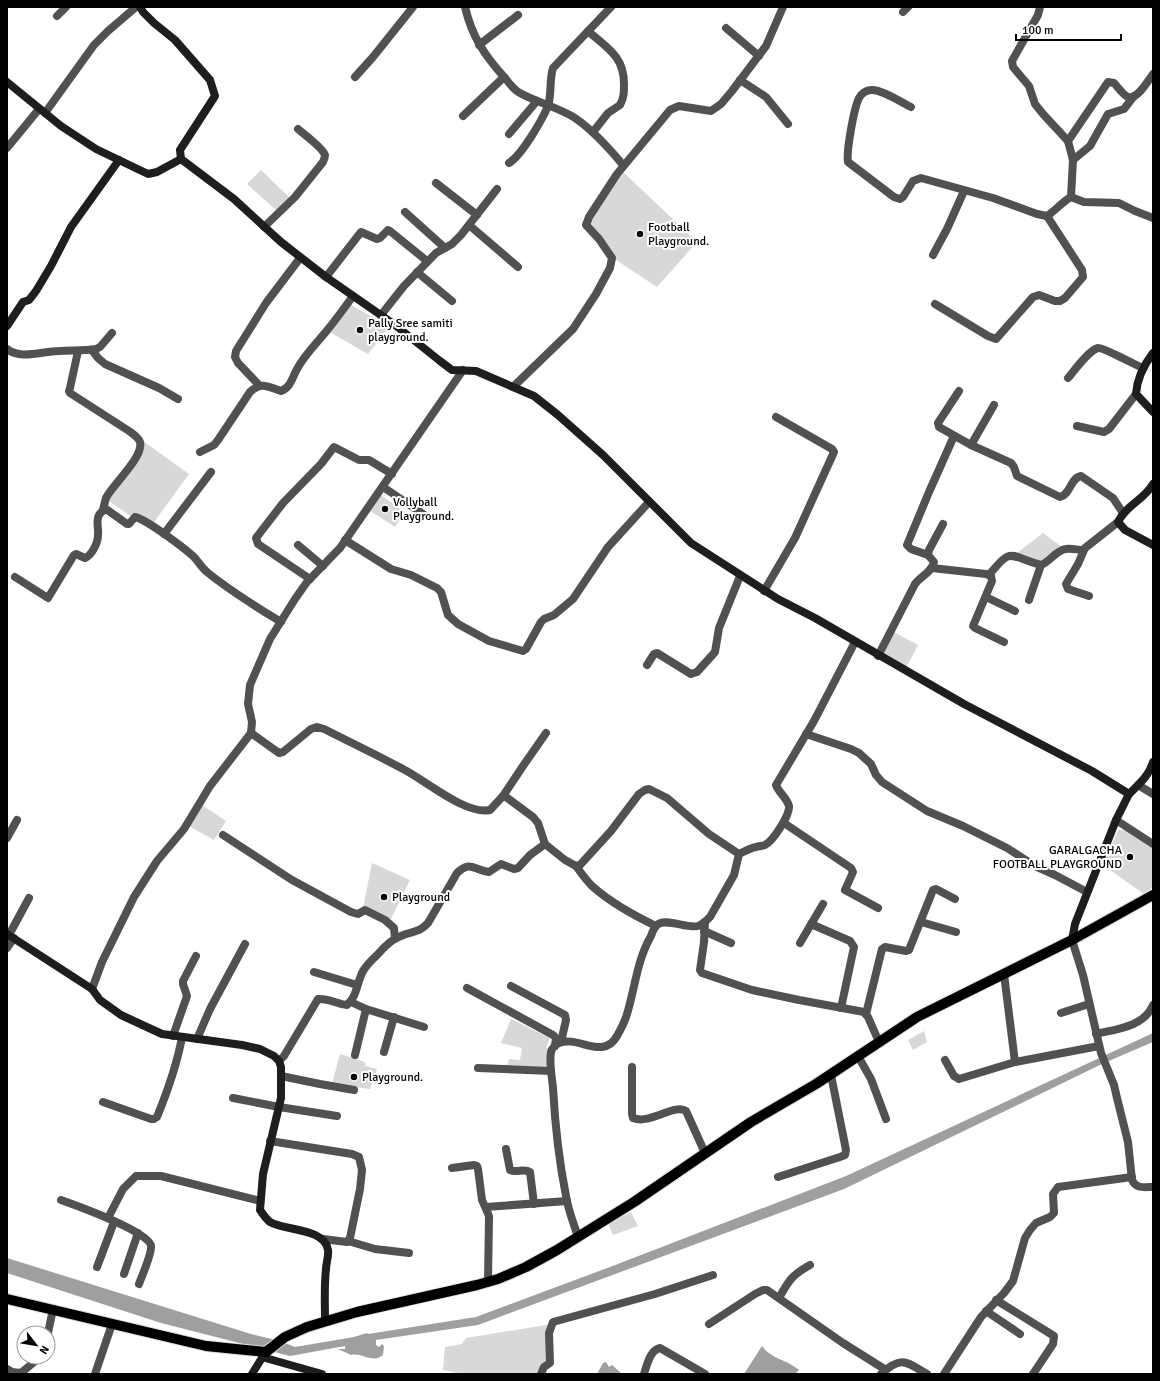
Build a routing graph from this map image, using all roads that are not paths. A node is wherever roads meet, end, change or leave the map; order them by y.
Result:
1 (66, 7) edge
2 (136, 7) edge
3 (140, 7) edge
4 (413, 7) edge
5 (465, 7) edge
6 (611, 7) edge
7 (783, 7) edge
8 (1040, 7) edge
9 (518, 15) dead end
10 (58, 16) dead end
11 (726, 28) dead end
12 (588, 31) junction
13 (479, 45) junction
14 (759, 56) junction
15 (1153, 74) edge
16 (355, 77) dead end
17 (504, 77) junction
18 (740, 80) junction
19 (7, 82) edge
20 (1134, 96) junction
21 (537, 101) junction
22 (548, 105) junction
23 (911, 107) dead end
24 (42, 111) junction
25 (463, 116) dead end
26 (788, 124) dead end
27 (298, 129) dead end
28 (593, 132) junction
29 (509, 134) dead end
30 (1068, 141) junction
31 (8, 144) edge
32 (181, 159) junction
33 (119, 160) junction
34 (1073, 160) junction
35 (509, 163) dead end
36 (623, 165) junction
37 (436, 183) dead end
38 (496, 189) dead end
39 (964, 191) junction
40 (1071, 197) junction
41 (405, 212) dead end
42 (477, 215) junction
43 (1047, 216) junction
44 (1153, 218) edge
45 (469, 225) junction
46 (264, 227) junction
47 (445, 248) junction
48 (933, 255) dead end
49 (300, 258) junction
50 (427, 261) junction
51 (518, 267) dead end
52 (417, 272) junction
53 (326, 277) junction
54 (353, 296) junction
55 (452, 301) dead end
56 (935, 304) dead end
57 (381, 315) junction
58 (7, 326) edge
59 (112, 333) dead end
60 (7, 348) edge
61 (92, 350) junction
62 (78, 351) junction
63 (1153, 353) edge
64 (1143, 368) junction
65 (463, 370) junction
66 (1068, 378) dead end
67 (259, 385) junction
68 (513, 386) junction
69 (959, 391) dead end
70 (1136, 394) junction
71 (178, 399) dead end
72 (994, 405) dead end
73 (1153, 412) edge
74 (776, 417) dead end
75 (1077, 426) dead end
76 (954, 436) junction
77 (971, 445) junction
78 (200, 452) dead end
79 (211, 472) dead end
80 (392, 474) junction
81 (1153, 484) edge
82 (383, 487) junction
83 (649, 502) junction
84 (103, 510) junction
85 (1123, 513) junction
86 (426, 516) dead end
87 (1118, 522) junction
88 (943, 524) dead end
89 (164, 534) junction
90 (345, 540) junction
91 (298, 545) dead end
92 (1153, 545) edge
93 (1083, 550) junction
94 (928, 555) junction
95 (1041, 565) junction
96 (323, 566) junction
97 (932, 568) junction
98 (989, 575) junction
99 (740, 576) junction
100 (15, 577) dead end
101 (310, 579) junction
102 (764, 591) junction
103 (986, 596) junction
104 (1089, 596) dead end
105 (1029, 600) dead end
106 (1015, 611) dead end
107 (281, 622) junction
108 (856, 642) junction
109 (1004, 642) dead end
110 (878, 656) junction
111 (647, 665) dead end
112 (251, 732) junction
113 (546, 733) dead end
114 (806, 734) junction
115 (1153, 762) edge
116 (1138, 785) junction
117 (1129, 794) junction
118 (1153, 794) edge
119 (503, 796) junction
120 (17, 820) dead end
121 (1116, 820) junction
122 (784, 823) junction
123 (223, 835) dead end
124 (7, 838) edge
125 (545, 844) junction
126 (1153, 844) edge
127 (739, 854) junction
128 (576, 866) junction
129 (1088, 892) junction
130 (1153, 895) edge
131 (29, 898) dead end
132 (955, 899) dead end
133 (823, 904) dead end
134 (878, 908) dead end
135 (705, 922) junction
136 (921, 922) junction
137 (810, 924) junction
138 (656, 926) junction
139 (704, 931) junction
140 (956, 932) dead end
141 (10, 936) edge
142 (395, 938) junction
143 (1072, 940) junction
144 (731, 943) dead end
145 (800, 943) dead end
146 (245, 944) dead end
147 (7, 948) edge
148 (196, 956) dead end
149 (314, 972) dead end
150 (1004, 974) junction
151 (357, 985) junction
152 (511, 986) dead end
153 (467, 988) dead end
154 (92, 989) junction
155 (351, 1002) junction
156 (1089, 1004) junction
157 (1153, 1005) edge
158 (840, 1008) junction
159 (366, 1009) junction
160 (1061, 1013) dead end
161 (866, 1014) junction
162 (394, 1017) junction
163 (424, 1027) dead end
164 (1096, 1034) junction
165 (177, 1036) junction
166 (197, 1039) junction
167 (879, 1042) junction
168 (558, 1044) junction
169 (1100, 1050) junction
170 (384, 1052) dead end
171 (354, 1055) dead end
172 (858, 1056) junction
173 (945, 1060) dead end
174 (279, 1061) junction
175 (1015, 1062) junction
176 (632, 1067) dead end
177 (478, 1068) dead end
178 (551, 1071) junction
179 (831, 1075) junction
180 (281, 1076) junction
181 (354, 1090) dead end
182 (233, 1098) dead end
183 (104, 1102) dead end
184 (279, 1107) junction
185 (337, 1116) dead end
186 (886, 1119) dead end
187 (270, 1141) junction
188 (506, 1149) dead end
189 (705, 1153) junction
190 (452, 1168) dead end
191 (778, 1177) dead end
192 (1132, 1177) junction
193 (1153, 1187) edge
194 (61, 1200) dead end
195 (260, 1201) junction
196 (567, 1201) junction
197 (534, 1204) junction
198 (486, 1207) junction
199 (111, 1220) junction
200 (138, 1233) junction
201 (578, 1237) junction
202 (323, 1239) junction
203 (348, 1241) junction
204 (409, 1253) dead end
205 (810, 1265) dead end
206 (97, 1267) dead end
207 (124, 1274) dead end
208 (713, 1275) dead end
209 (488, 1282) junction
210 (139, 1284) dead end
211 (779, 1298) junction
212 (7, 1299) edge
213 (996, 1300) junction
214 (53, 1309) junction
215 (986, 1311) junction
216 (325, 1322) junction
217 (112, 1324) junction
218 (709, 1324) dead end
219 (50, 1325) edge
220 (1020, 1334) dead end
221 (264, 1355) junction
222 (30, 1365) edge
223 (10, 1372) edge
224 (884, 1372) edge
225 (95, 1374) edge
226 (252, 1374) edge
227 (322, 1374) edge
228 (541, 1374) edge
229 (644, 1374) edge
230 (705, 1374) edge
231 (927, 1374) edge
232 (944, 1374) edge
233 (1033, 1374) edge

1 - 10 street
2 - 24 street
3 - 32 street
4 - 16 street
5 - 13 street
6 - 12 street
7 - 14 street
8 - 30 street
9 - 13 street
11 - 14 street
12 - 22 street
12 - 28 street
13 - 17 street
14 - 18 street
15 - 20 street
17 - 21 street
17 - 25 street
18 - 26 street
18 - 36 street
19 - 24 street
20 - 30 street
20 - 34 street
21 - 22 street
21 - 29 street
22 - 28 street
22 - 35 street
23 - 39 street
24 - 31 street
24 - 33 street
27 - 46 street
28 - 36 street
30 - 34 street
32 - 33 street
32 - 46 street
33 - 58 street
34 - 40 street
36 - 68 street
37 - 42 street
38 - 42 street
39 - 43 street
39 - 48 street
40 - 43 street
40 - 44 street
41 - 47 street
42 - 45 street
43 - 56 street
45 - 47 street
45 - 51 street
46 - 49 street
47 - 50 street
49 - 53 street
49 - 67 street
50 - 52 street
50 - 53 street
52 - 55 street
52 - 57 street
53 - 54 street
54 - 57 street
54 - 67 street
57 - 65 street
59 - 61 street
60 - 62 street
61 - 62 street
61 - 71 street
62 - 84 street
63 - 64 street
64 - 66 street
64 - 70 street
65 - 68 street
65 - 80 street
67 - 78 street
68 - 83 street
69 - 76 street
70 - 73 street
70 - 75 street
72 - 77 street
74 - 102 street
76 - 77 street
76 - 94 street
77 - 85 street
79 - 89 street
80 - 82 street
80 - 101 street
81 - 85 street
82 - 86 street
82 - 90 street
83 - 90 street
83 - 99 street
84 - 89 street
84 - 100 street
85 - 87 street
87 - 92 street
87 - 93 street
88 - 94 street
89 - 107 street
90 - 96 street
91 - 96 street
93 - 95 street
93 - 104 street
94 - 97 street
95 - 98 street
95 - 105 street
96 - 101 street
97 - 98 street
97 - 110 street
98 - 103 street
99 - 102 street
99 - 111 street
101 - 107 street
102 - 108 street
103 - 106 street
103 - 109 street
107 - 112 street
108 - 110 street
108 - 114 street
110 - 117 street
112 - 119 street
112 - 154 street
113 - 119 street
114 - 122 street
114 - 129 street
115 - 116 street
116 - 117 street
116 - 118 street
117 - 121 street
119 - 125 street
120 - 124 street
121 - 126 street
121 - 129 street
122 - 127 street
122 - 134 street
123 - 142 street
125 - 128 street
125 - 142 street
127 - 128 street
127 - 135 street
128 - 138 street
129 - 143 street
130 - 143 main road
131 - 141 street
132 - 136 street
133 - 137 street
135 - 138 street
135 - 139 street
136 - 140 street
136 - 161 street
137 - 145 street
137 - 158 street
138 - 168 street
139 - 144 street
139 - 158 street
141 - 147 street
141 - 154 street
142 - 151 street
143 - 150 main road
143 - 156 street
146 - 166 street
148 - 165 street
149 - 151 street
150 - 167 main road
150 - 175 street
151 - 155 street
152 - 168 street
153 - 168 street
154 - 165 street
155 - 159 street
155 - 174 street
156 - 160 street
156 - 164 street
157 - 164 street
158 - 161 street
159 - 162 street
159 - 171 street
161 - 167 street
162 - 163 street
162 - 170 street
164 - 169 street
165 - 166 street
165 - 183 street
166 - 174 street
167 - 172 main road
168 - 178 street
169 - 175 street
169 - 192 street
172 - 179 main road
172 - 186 street
173 - 175 street
174 - 180 street
176 - 189 street
177 - 178 street
178 - 196 street
179 - 189 main road
179 - 191 street
180 - 181 street
180 - 184 street
182 - 184 street
184 - 185 street
184 - 187 street
187 - 195 street
187 - 203 street
188 - 197 street
189 - 201 main road
190 - 198 street
192 - 193 street
192 - 213 street
194 - 199 street
195 - 199 street
195 - 202 street
196 - 197 street
196 - 201 street
197 - 198 street
198 - 209 street
199 - 200 street
199 - 206 street
200 - 207 street
200 - 210 street
201 - 209 main road
202 - 203 street
202 - 216 street
203 - 204 street
205 - 211 street
208 - 228 street
209 - 216 main road
211 - 218 street
211 - 224 street
212 - 214 main road
213 - 215 street
213 - 233 street
214 - 217 main road
214 - 219 street
215 - 220 street
215 - 232 street
216 - 221 main road
217 - 221 main road
217 - 225 street
221 - 226 street
221 - 227 street
222 - 223 street
224 - 231 street
229 - 230 street

